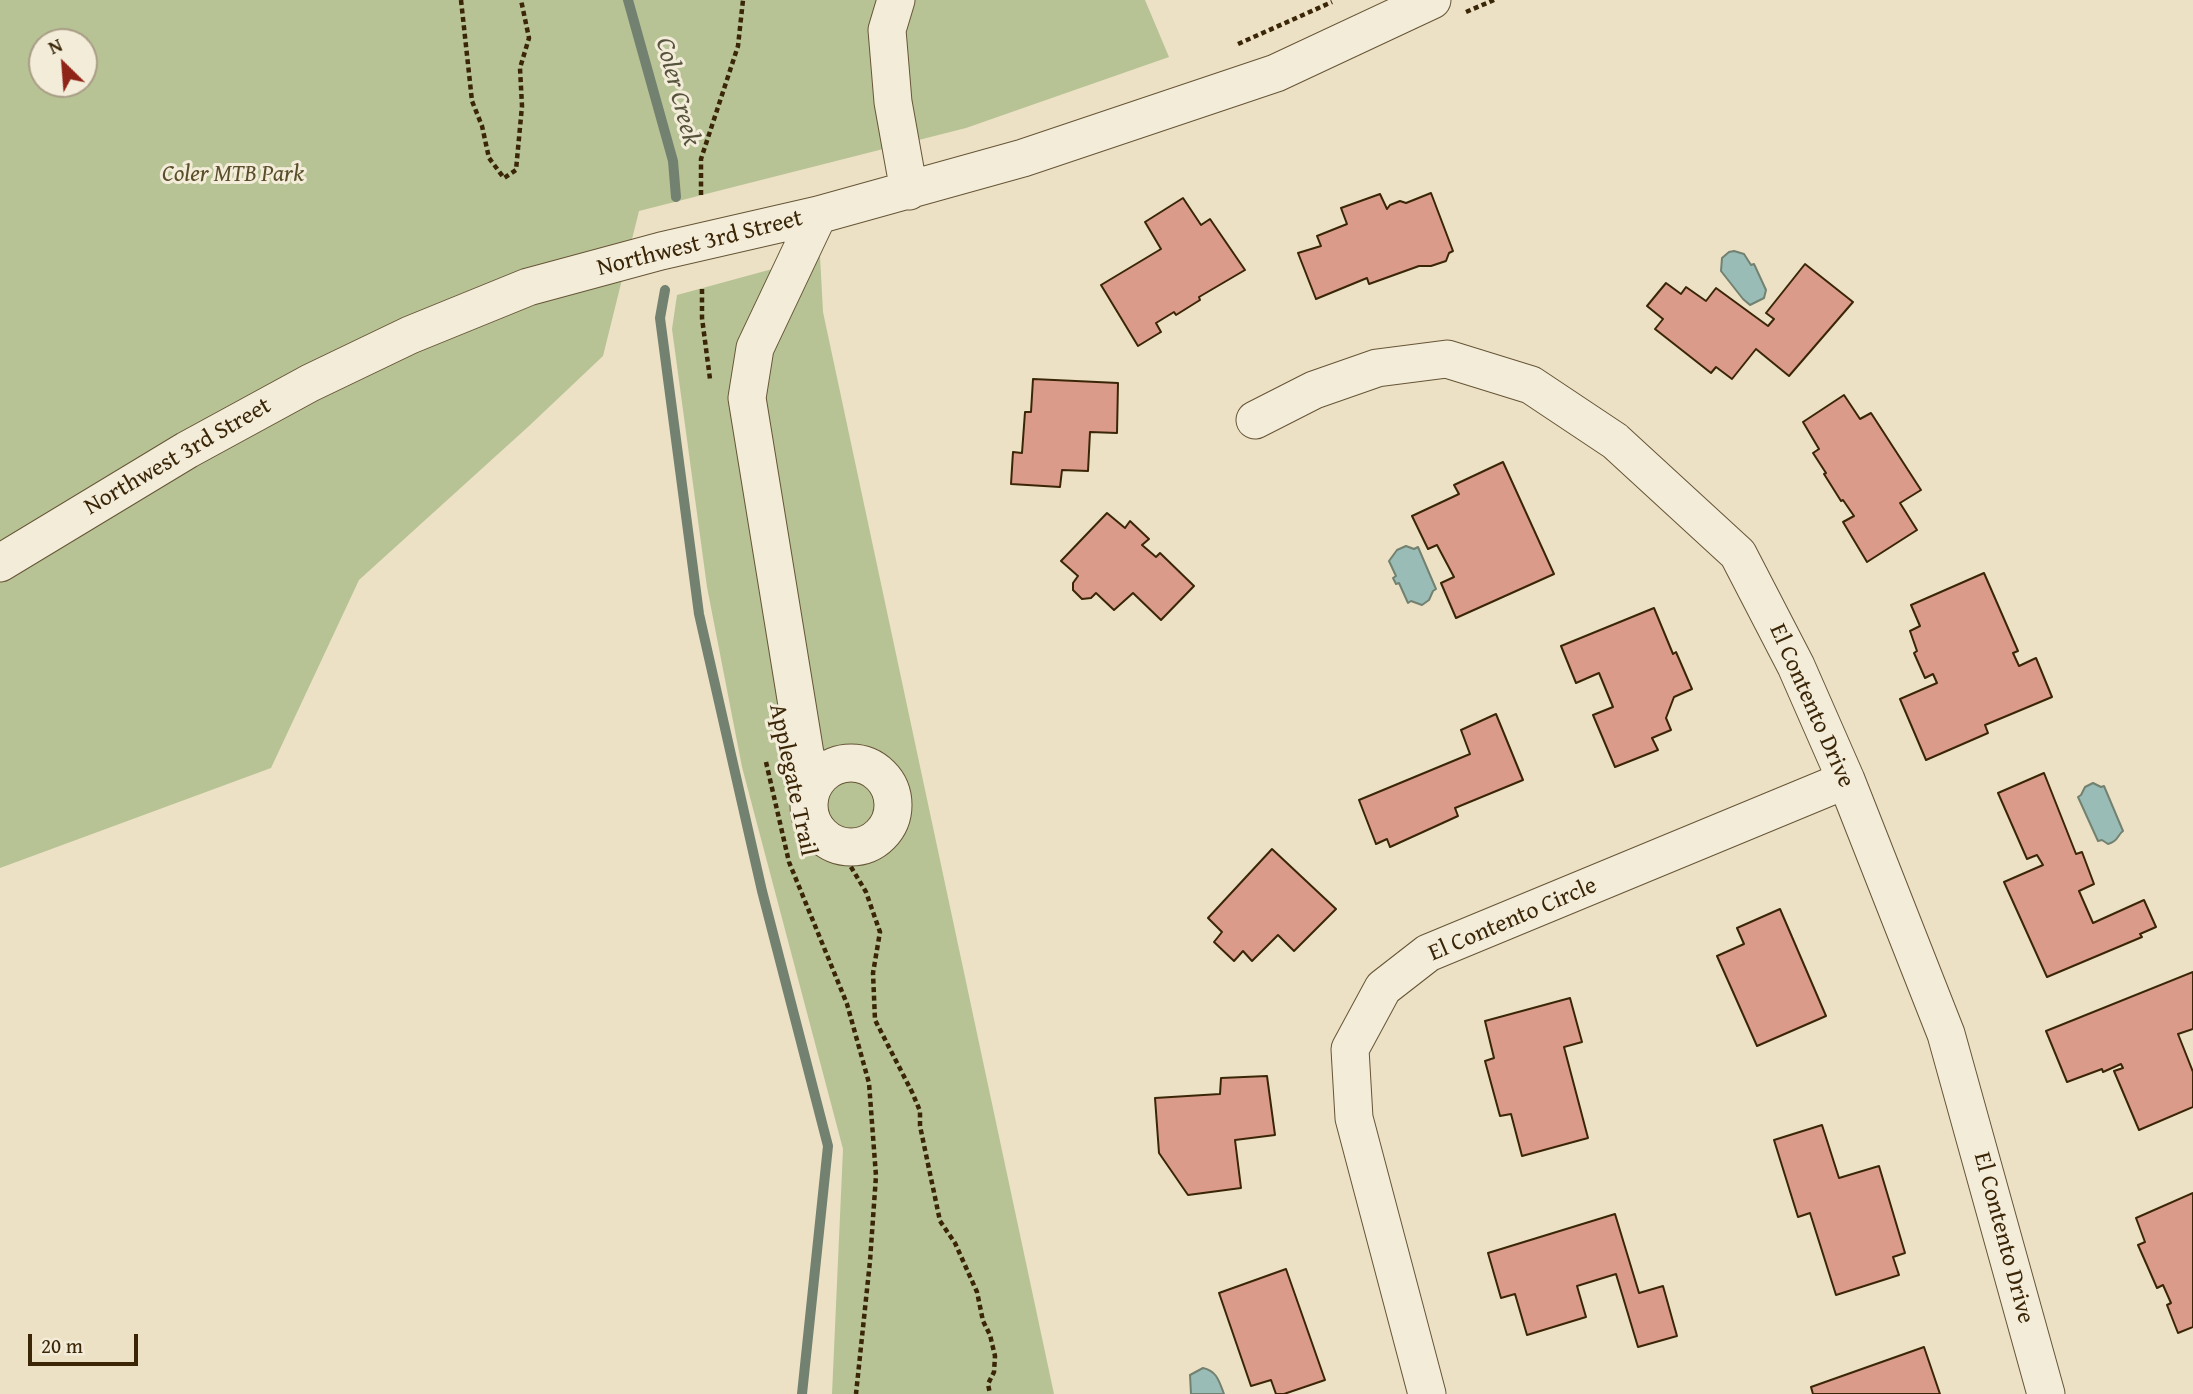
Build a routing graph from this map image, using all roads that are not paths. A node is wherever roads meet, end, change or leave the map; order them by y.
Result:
1 (896, 0) edge
2 (1432, 0) edge
3 (909, 191) junction
4 (818, 215) junction
5 (1255, 420) dead end
6 (0, 563) edge
7 (1846, 780) junction
8 (816, 782) junction
9 (1427, 1394) edge
10 (2046, 1394) edge

1 - 3 street
2 - 3 street, Northwest 3rd Street
3 - 4 street, Northwest 3rd Street
4 - 6 street, Northwest 3rd Street
4 - 8 street
5 - 7 street, El Contento Drive
7 - 9 street, El Contento Circle
7 - 10 street, El Contento Drive
8 - 8 street

